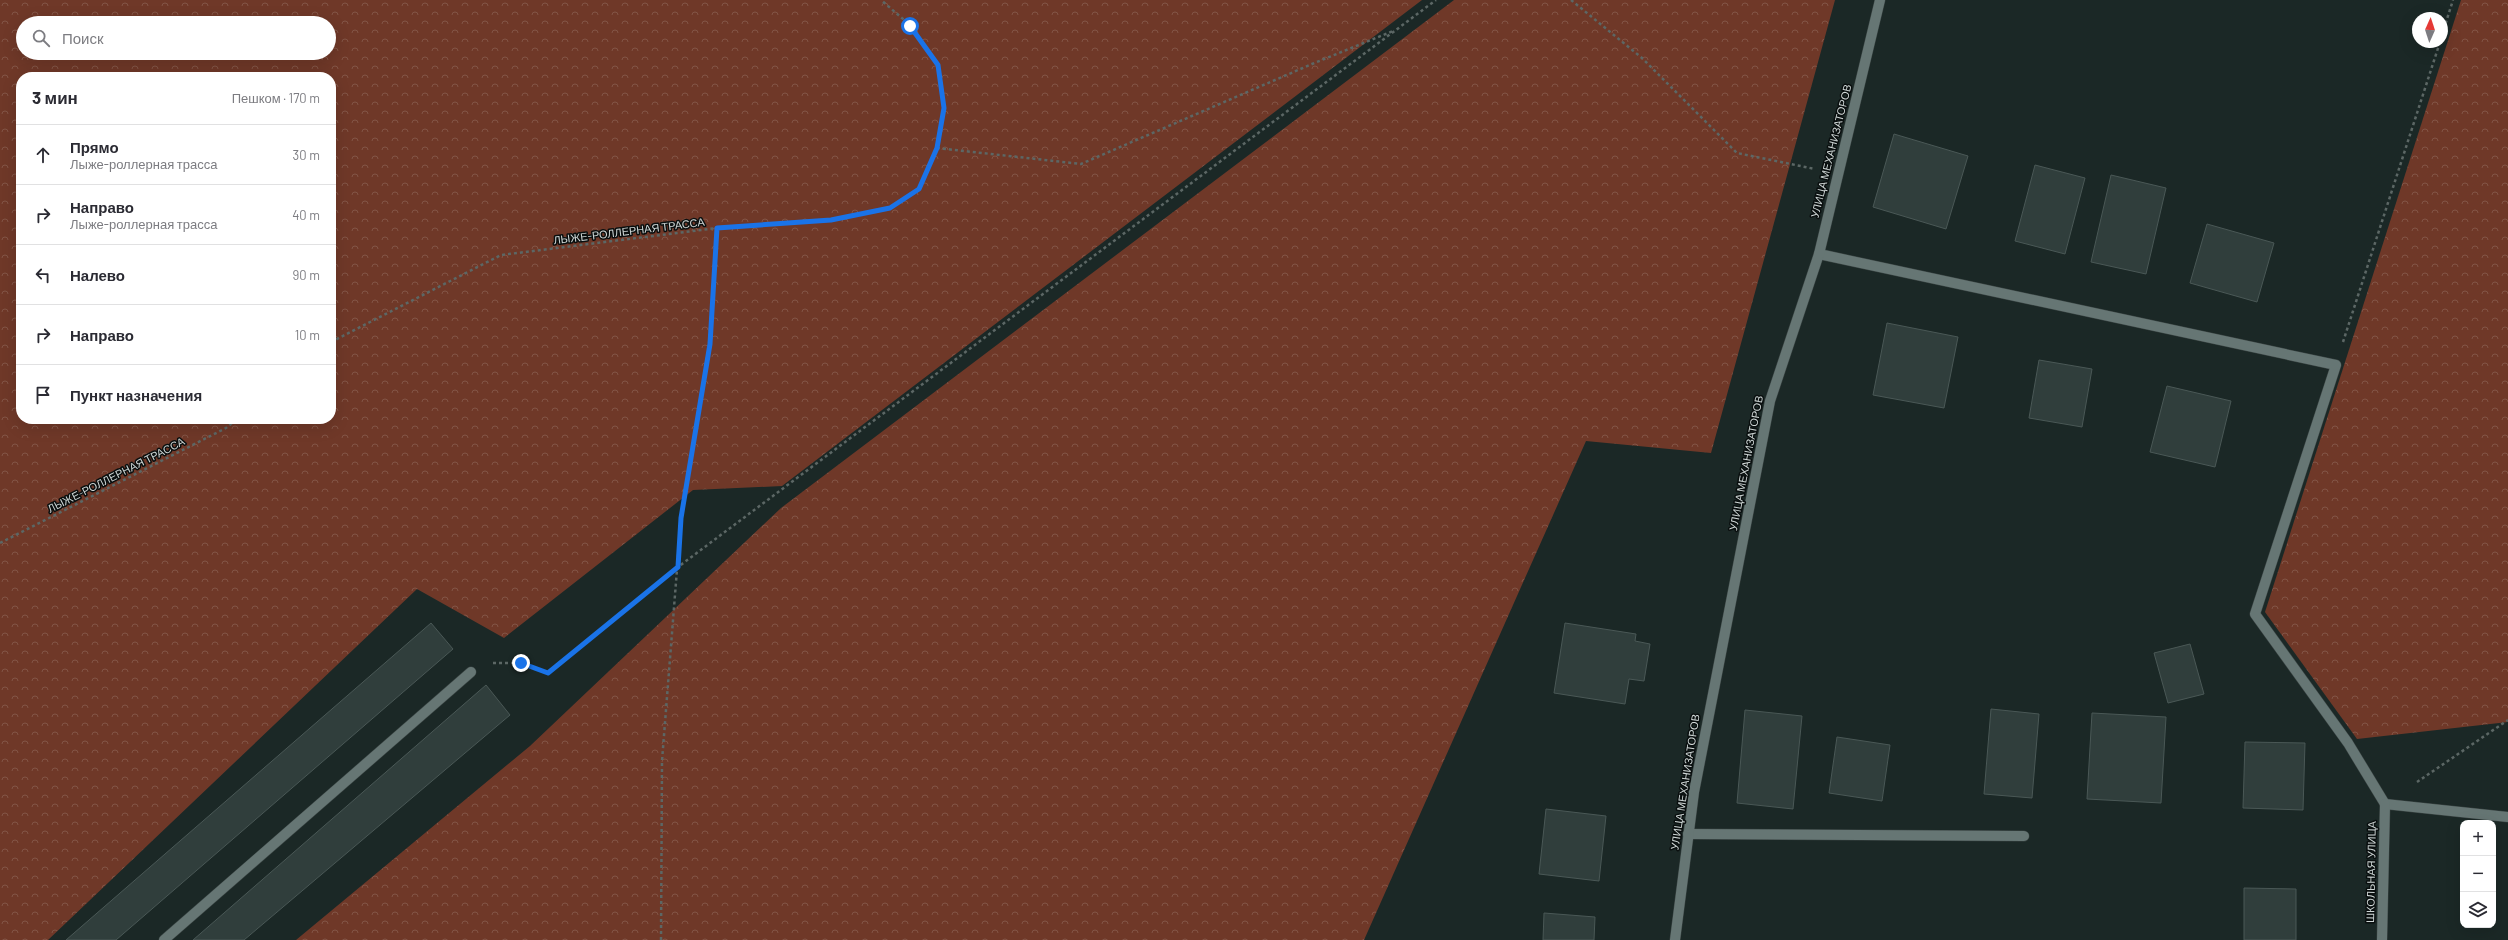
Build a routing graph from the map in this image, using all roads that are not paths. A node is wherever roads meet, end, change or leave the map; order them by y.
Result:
1 (1880, 0) edge
2 (1819, 254) junction
3 (470, 672) road end
4 (2385, 804) junction
5 (2508, 818) edge
6 (1688, 834) junction
7 (2024, 836) dead end
8 (164, 940) edge
9 (1675, 940) edge
10 (2382, 940) edge

1 - 2 street, УЛИЦА МЕХАНИЗАТОРОВ
2 - 4 street
2 - 6 street, УЛИЦА МЕХАНИЗАТОРОВ
3 - 8 street
4 - 5 street
4 - 10 street, ШКОЛЬНАЯ УЛИЦА
6 - 7 street
6 - 9 street, УЛИЦА МЕХАНИЗАТОРОВ

